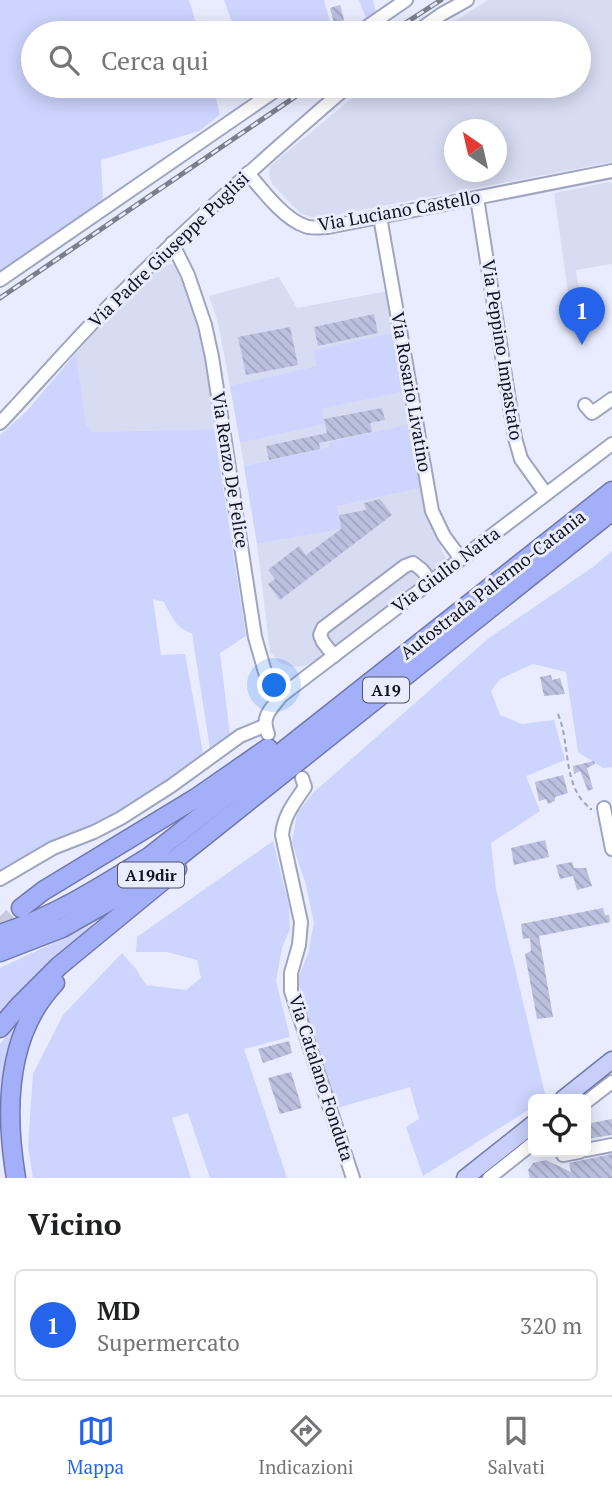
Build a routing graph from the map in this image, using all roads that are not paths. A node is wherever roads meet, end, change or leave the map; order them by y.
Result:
1 (406, 0) edge
2 (467, 0) edge
3 (375, 21) edge
4 (432, 21) edge
5 (265, 98) edge
6 (334, 98) edge
7 (612, 171) edge
8 (248, 173) junction
9 (477, 198) junction
10 (380, 217) junction
11 (172, 243) junction
12 (0, 280) edge
13 (612, 399) edge
14 (585, 405) dead end
15 (0, 423) edge
16 (612, 444) edge
17 (612, 491) edge
18 (546, 494) junction
19 (612, 511) edge
20 (461, 559) junction
21 (431, 582) junction
22 (487, 610) junction
23 (334, 656) junction
24 (398, 660) junction
25 (281, 696) junction
26 (280, 763) junction
27 (302, 778) dead end
28 (604, 808) road end
29 (612, 849) edge
30 (0, 879) edge
31 (21, 908) tunnel mouth
32 (118, 918) junction
33 (0, 934) edge
34 (0, 952) edge
35 (0, 1028) edge
36 (612, 1060) edge
37 (612, 1082) edge
38 (569, 1094) edge
39 (591, 1098) edge
40 (528, 1128) edge
41 (612, 1145) edge
42 (528, 1147) edge
43 (591, 1149) edge
44 (16, 1178) edge
45 (353, 1178) edge
46 (465, 1178) edge
47 (489, 1178) edge

1 - 3 street
2 - 4 street
5 - 12 street
6 - 8 street, Via Padre Giuseppe Puglisi
7 - 9 street, Via Luciano Castello
8 - 10 street, Via Luciano Castello
8 - 11 street, Via Padre Giuseppe Puglisi
9 - 10 street, Via Luciano Castello
9 - 18 street, Via Peppino Impastato
10 - 20 street, Via Rosario Livatino
11 - 15 street, Via Padre Giuseppe Puglisi
11 - 25 street, Via Renzo De Felice
13 - 14 street
16 - 18 street, Via Giulio Natta
17 - 24 highway, Autostrada Palermo-Catania / A19
18 - 20 street, Via Giulio Natta
19 - 22 highway, Autostrada Palermo-Catania / A19
20 - 21 street, Via Giulio Natta
21 - 23 street, Via Giulio Natta
21 - 23 street
22 - 26 highway, Autostrada Palermo-Catania / A19
22 - 32 highway
23 - 25 street, Via Giulio Natta
24 - 26 highway, Autostrada Palermo-Catania / A19
24 - 31 highway
25 - 30 street
26 - 33 highway, A19dir
26 - 34 highway, A19dir
27 - 45 street, Via Catalano Fonduta
28 - 29 street
32 - 35 highway
32 - 44 highway
36 - 38 main road
37 - 39 street
40 - 46 main road
41 - 43 street
42 - 47 street

